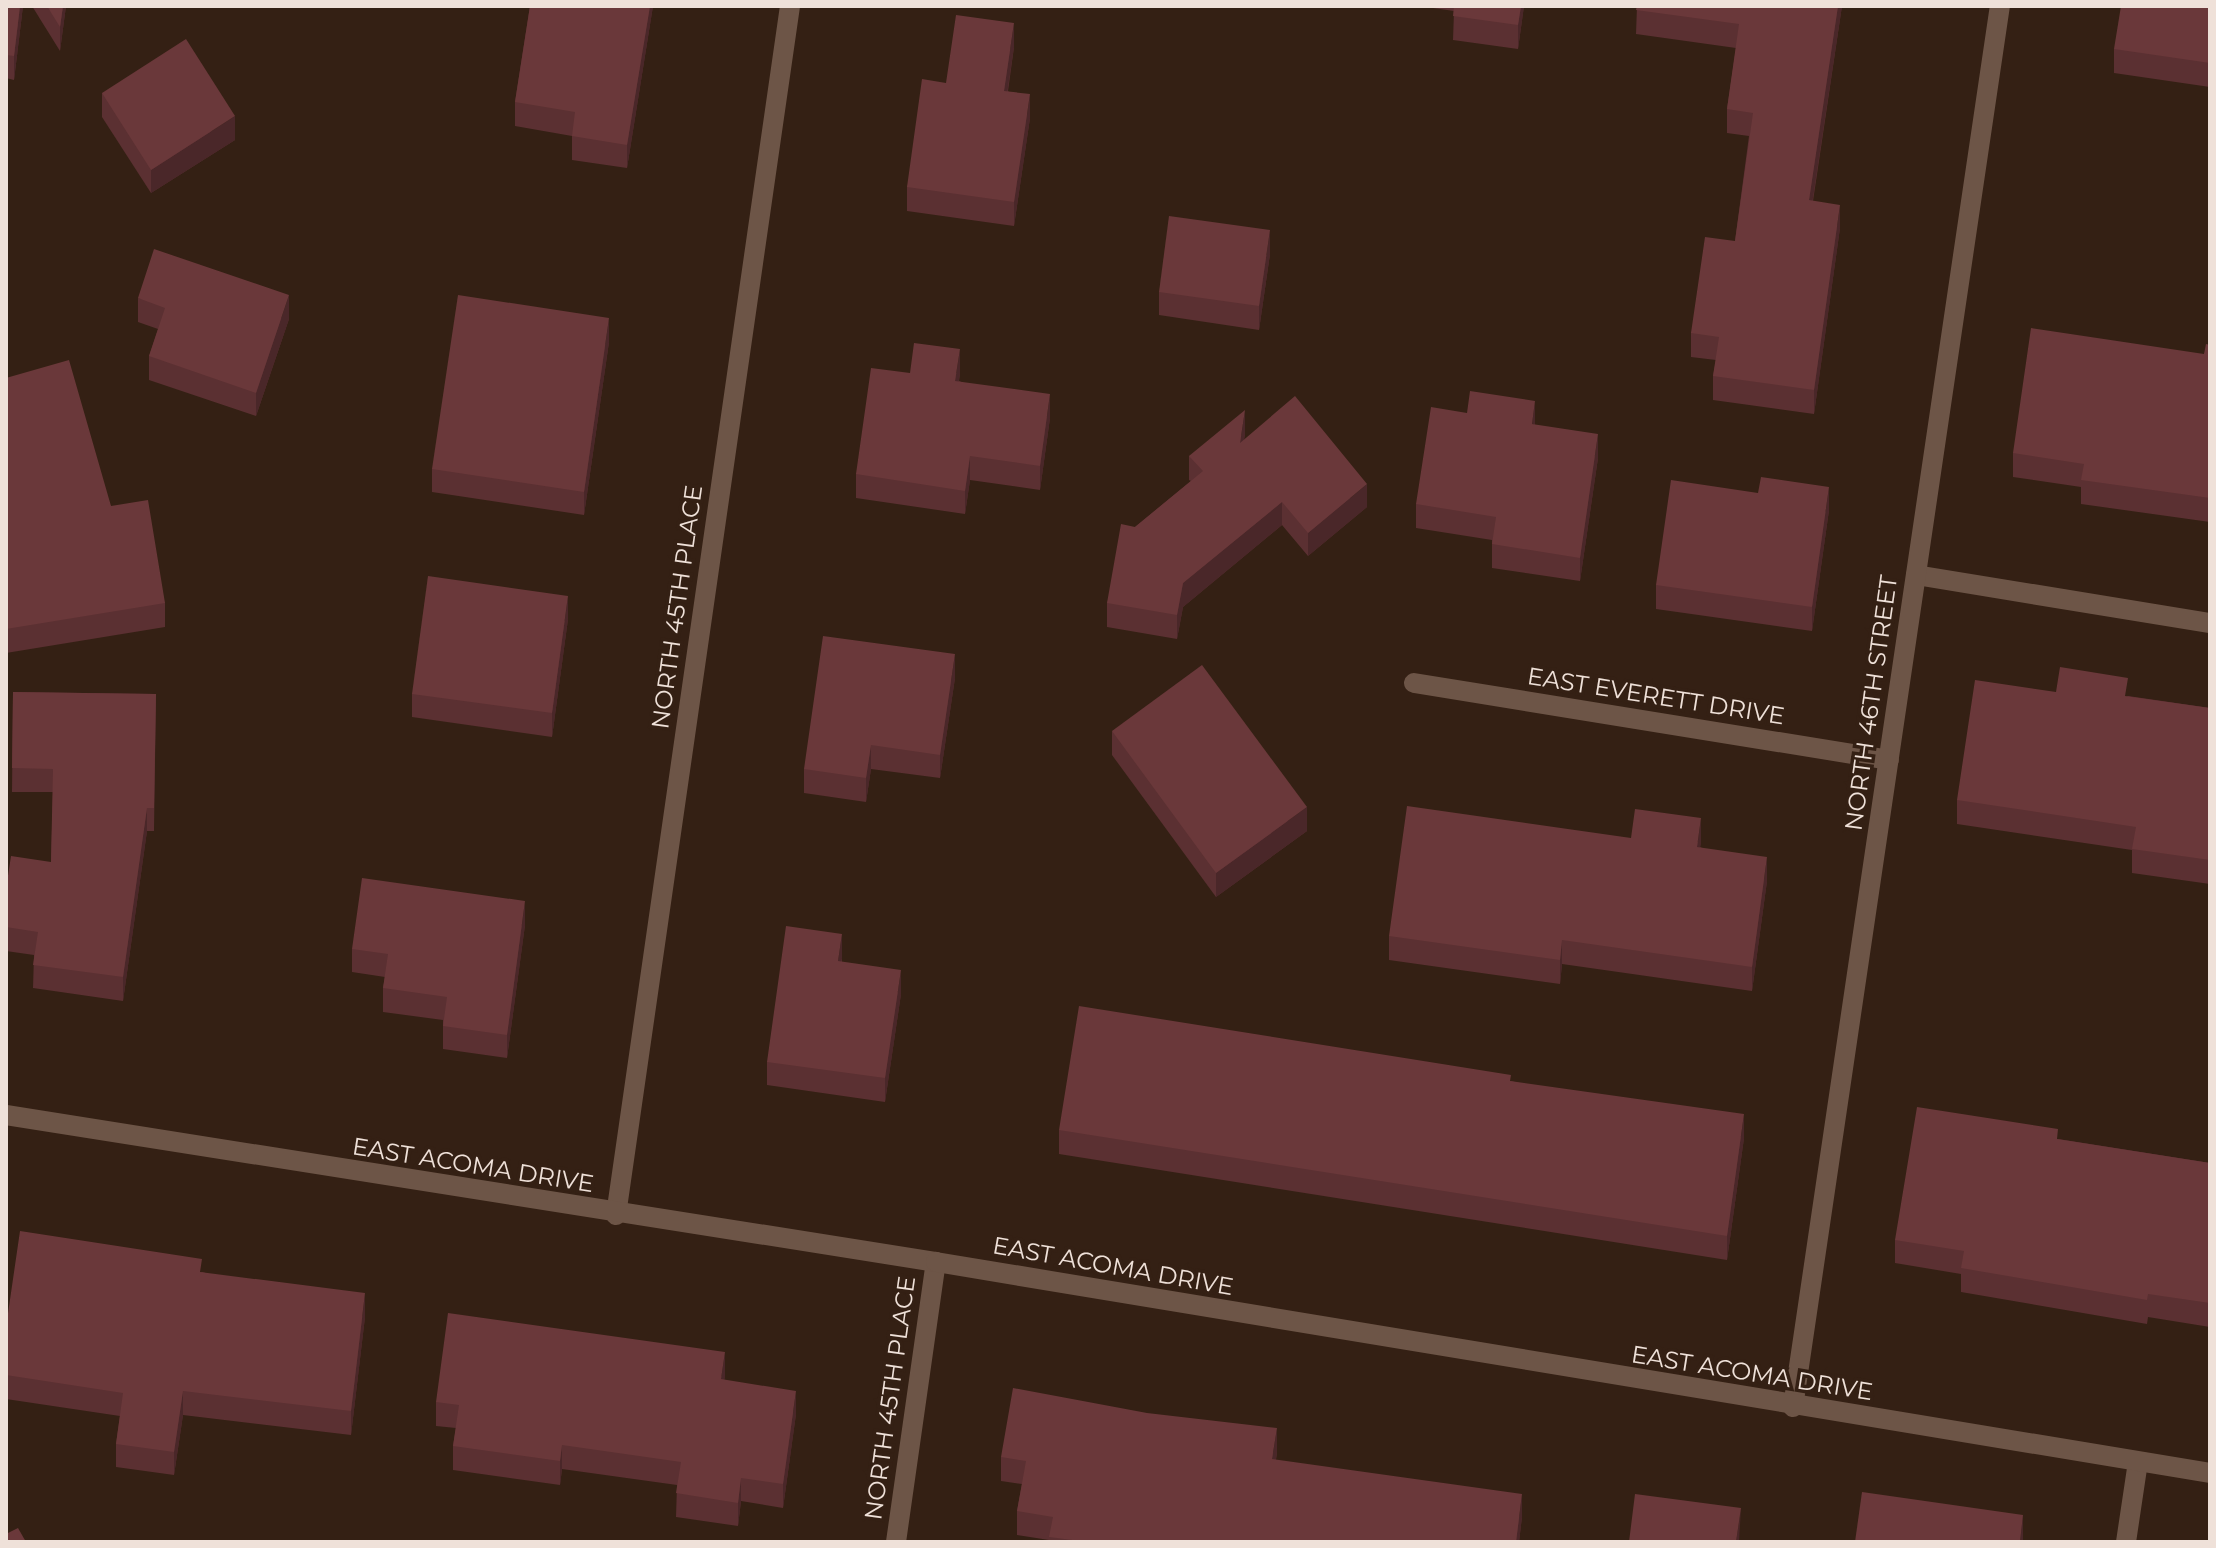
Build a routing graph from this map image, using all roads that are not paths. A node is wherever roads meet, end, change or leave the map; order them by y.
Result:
1 (790, 6) edge
2 (2000, 6) edge
3 (1916, 575) junction
4 (2210, 623) edge
5 (1414, 683) dead end
6 (1889, 760) junction
7 (6, 1115) edge
8 (616, 1215) junction
9 (936, 1262) junction
10 (1793, 1407) junction
11 (2138, 1462) junction
12 (2210, 1473) edge
13 (896, 1542) edge
14 (2126, 1542) edge

1 - 8 street, NORTH 45TH PLACE
2 - 3 street, NORTH 46TH STREET
3 - 4 street
3 - 6 street, NORTH 46TH STREET
5 - 6 street, EAST EVERETT DRIVE
6 - 10 street, NORTH 46TH STREET
7 - 8 street, EAST ACOMA DRIVE
8 - 9 street, EAST ACOMA DRIVE
9 - 10 street, EAST ACOMA DRIVE
9 - 13 street, NORTH 45TH PLACE
10 - 11 street, EAST ACOMA DRIVE
11 - 12 street, EAST ACOMA DRIVE
11 - 14 street

